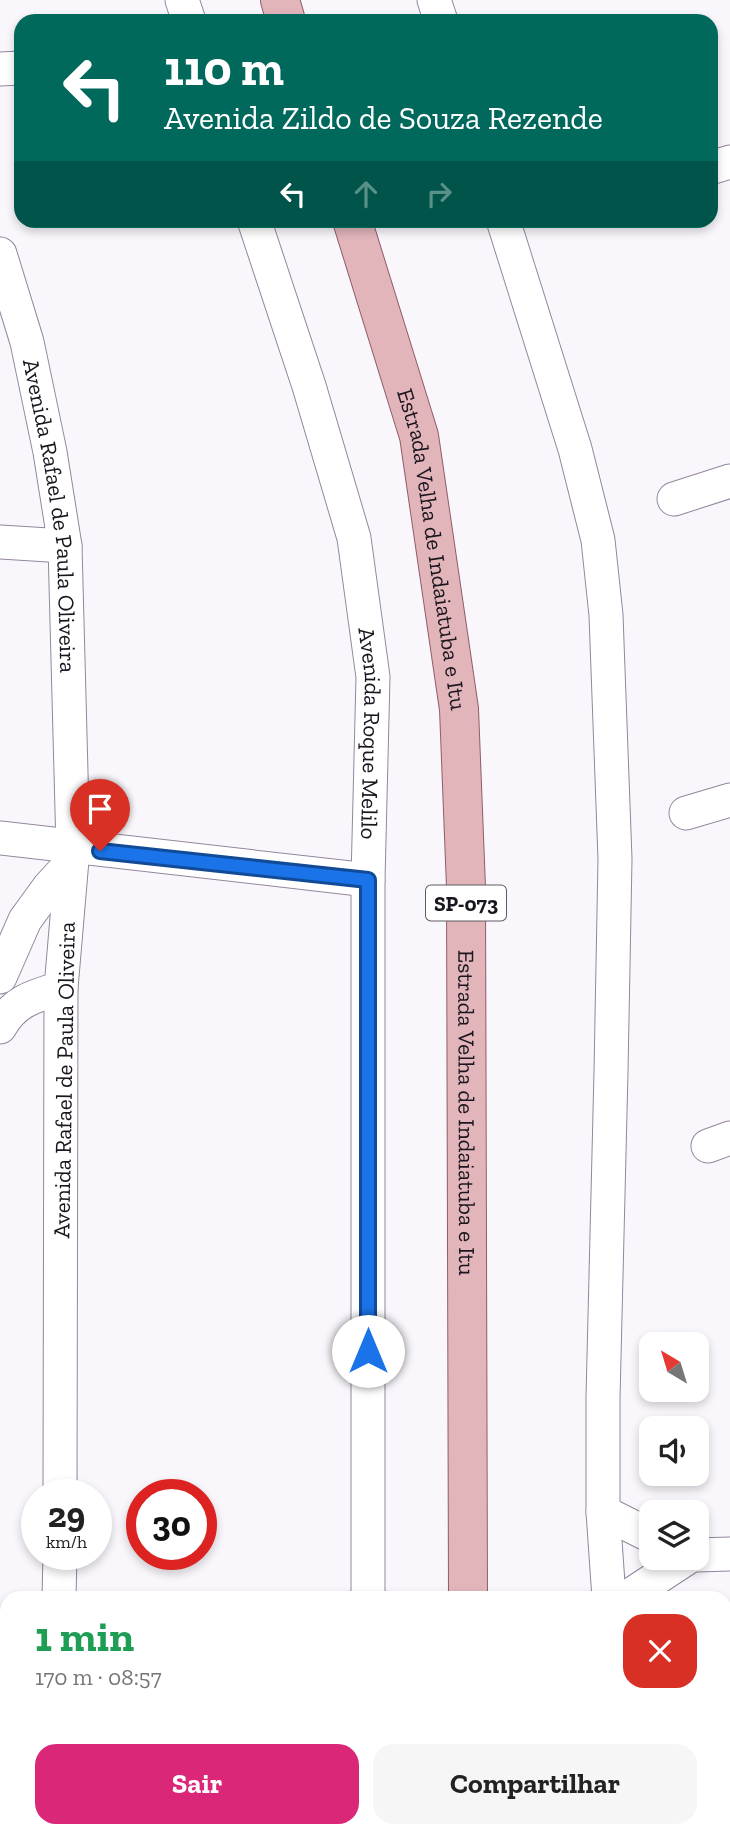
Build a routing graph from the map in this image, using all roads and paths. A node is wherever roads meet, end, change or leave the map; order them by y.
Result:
1 (257, 228) edge
2 (354, 228) edge
3 (506, 228) edge
4 (0, 254) edge
5 (730, 481) edge
6 (674, 499) dead end
7 (0, 542) edge
8 (65, 546) junction
9 (730, 800) edge
10 (685, 813) dead end
11 (0, 838) edge
12 (73, 855) junction
13 (368, 880) junction
14 (0, 977) edge
15 (61, 988) junction
16 (0, 1027) edge
17 (60, 1479) edge
18 (603, 1511) junction
19 (639, 1530) edge
20 (730, 1554) edge
21 (709, 1555) edge
22 (60, 1570) edge
23 (669, 1570) edge
24 (59, 1591) edge
25 (368, 1591) edge
26 (468, 1591) edge
27 (609, 1591) edge
28 (637, 1591) edge

1 - 13 street, Avenida Roque Melilo
2 - 26 main road, Estrada Velha de Indaiatuba e Itu / SP-073
3 - 18 street
4 - 8 street, Avenida Rafael de Paula Oliveira
5 - 6 street
7 - 8 street
8 - 12 street, Avenida Rafael de Paula Oliveira
9 - 10 street
11 - 12 street
12 - 13 street
12 - 14 street
12 - 15 street, Avenida Rafael de Paula Oliveira
13 - 25 street, Avenida Roque Melilo
15 - 16 street
15 - 17 street, Avenida Rafael de Paula Oliveira
18 - 19 street
18 - 27 street
20 - 21 street
22 - 24 street
23 - 28 street

